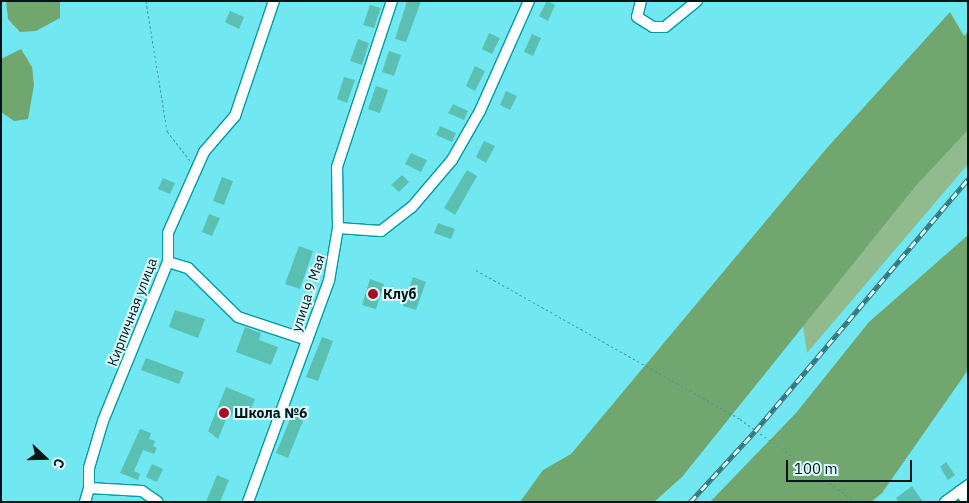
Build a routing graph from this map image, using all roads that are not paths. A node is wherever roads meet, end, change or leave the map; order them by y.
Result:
1 (274, 1) edge
2 (392, 1) edge
3 (529, 1) edge
4 (641, 1) edge
5 (697, 1) edge
6 (338, 228) junction
7 (168, 262) junction
8 (307, 340) junction
9 (89, 488) junction
10 (964, 488) edge
11 (85, 502) edge
12 (158, 502) edge
13 (248, 502) edge
14 (945, 502) edge
15 (968, 502) edge

1 - 7 street, Кирпичная улица
2 - 6 street, улица 9 Мая
3 - 6 street
4 - 5 street
6 - 8 street, улица 9 Мая
7 - 8 street
7 - 9 street, Кирпичная улица
8 - 13 street, улица 9 Мая
9 - 11 street, Кирпичная улица
9 - 12 street
10 - 14 street
10 - 15 street

